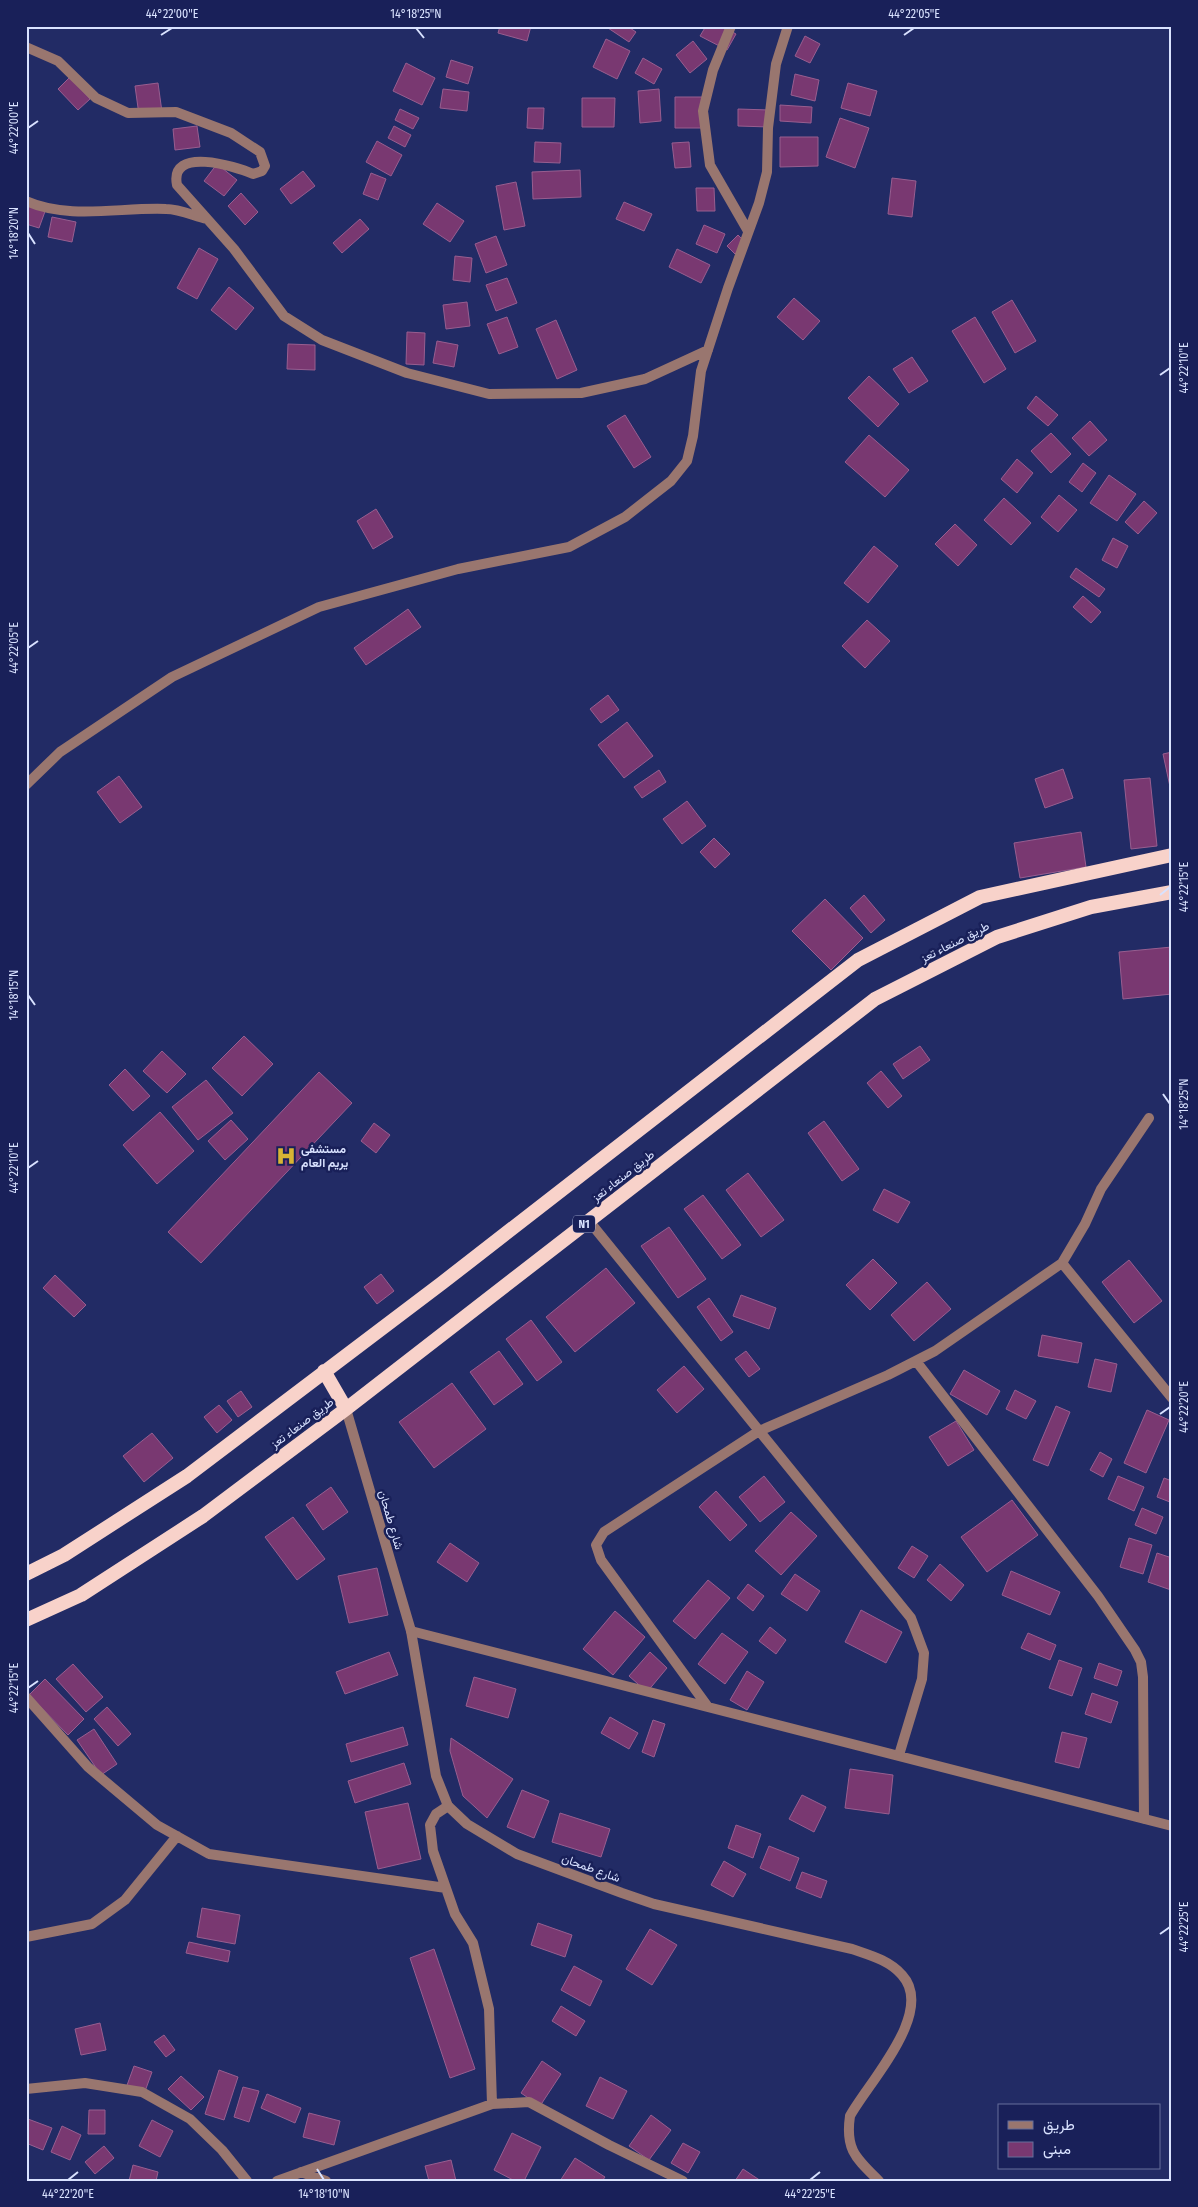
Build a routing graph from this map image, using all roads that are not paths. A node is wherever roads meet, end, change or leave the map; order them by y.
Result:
1 (731, 26) edge
2 (788, 26) edge
3 (26, 48) edge
4 (26, 201) edge
5 (208, 219) junction
6 (748, 231) junction
7 (708, 350) junction
8 (26, 785) edge
9 (1172, 855) edge
10 (1172, 892) edge
11 (1148, 1118) dead end
12 (588, 1221) junction
13 (1062, 1262) junction
14 (916, 1361) junction
15 (324, 1371) junction
16 (1172, 1398) edge
17 (346, 1409) junction
18 (759, 1431) junction
19 (26, 1574) edge
20 (26, 1620) edge
21 (410, 1631) junction
22 (26, 1696) edge
23 (708, 1706) junction
24 (899, 1755) junction
25 (448, 1806) junction
26 (1144, 1819) junction
27 (1172, 1826) edge
28 (177, 1836) junction
29 (446, 1888) junction
30 (26, 1937) edge
31 (26, 2089) edge
32 (492, 2104) junction
33 (301, 2172) junction
34 (247, 2181) edge
35 (276, 2181) edge
36 (326, 2181) edge
37 (683, 2181) edge
38 (880, 2181) edge

1 - 6 street
2 - 6 street
3 - 5 street
4 - 5 street
5 - 7 street
6 - 7 street
7 - 8 street
9 - 15 highway
10 - 12 highway, طريق صنعاء تعز / N1
11 - 13 street
12 - 17 highway, طريق صنعاء تعز / N1
12 - 18 street
13 - 14 street
13 - 16 street
14 - 18 street
14 - 26 street
15 - 17 highway
15 - 19 highway
17 - 20 highway, طريق صنعاء تعز / N1
17 - 21 street, شارع طمحان
18 - 23 street
18 - 24 street
21 - 23 street
21 - 25 street, شارع طمحان
22 - 28 street
23 - 24 street
24 - 26 street
25 - 29 street
25 - 38 street, شارع طمحان
26 - 27 street
28 - 29 street
28 - 30 street
29 - 32 street
31 - 34 street
32 - 33 street
32 - 37 street
33 - 35 street
33 - 36 street

